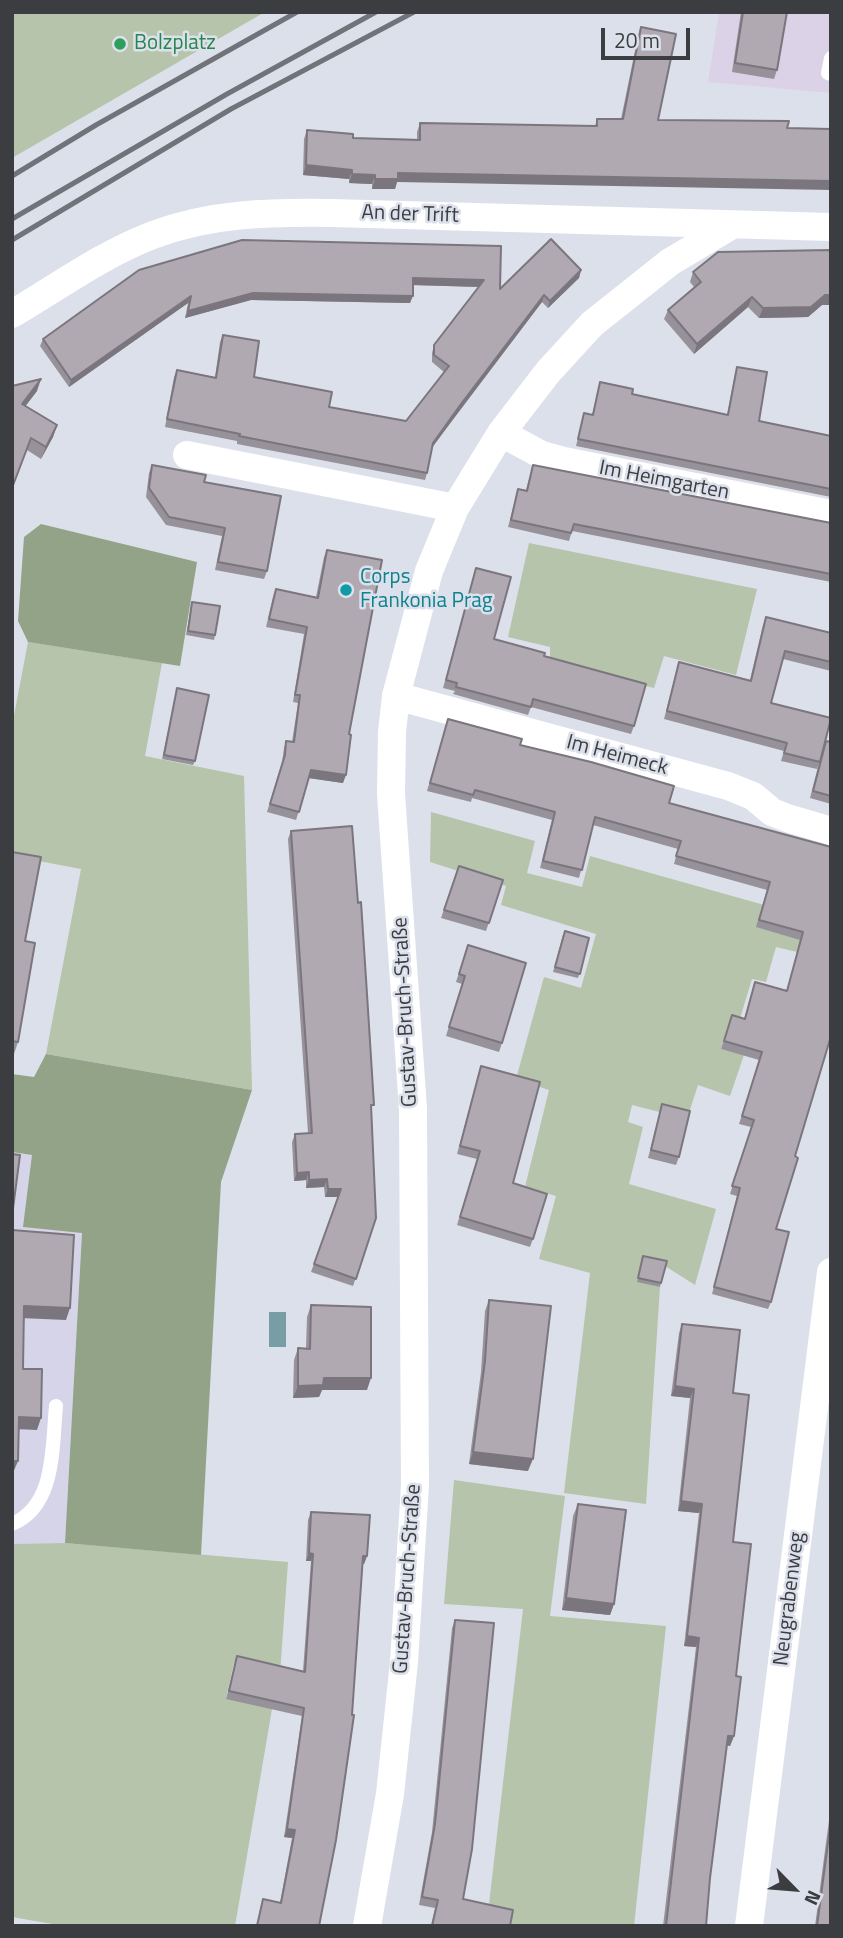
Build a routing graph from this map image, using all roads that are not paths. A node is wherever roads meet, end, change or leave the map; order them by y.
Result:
1 (831, 58) edge
2 (831, 74) edge
3 (732, 225) junction
4 (831, 227) edge
5 (12, 314) edge
6 (501, 433) junction
7 (187, 456) dead end
8 (455, 508) junction
9 (831, 514) edge
10 (396, 696) junction
11 (831, 831) edge
12 (831, 1272) edge
13 (56, 1406) dead end
14 (12, 1524) edge
15 (367, 1926) edge
16 (749, 1926) edge

1 - 2 lane
3 - 4 street, An der Trift
3 - 5 street, An der Trift
3 - 6 street, Gustav-Bruch-Straße
6 - 8 street, Gustav-Bruch-Straße
6 - 9 street, Im Heimgarten
7 - 8 street
8 - 10 street, Gustav-Bruch-Straße
10 - 11 street, Im Heimeck
10 - 15 street, Gustav-Bruch-Straße
12 - 16 street, Neugrabenweg
13 - 14 lane

